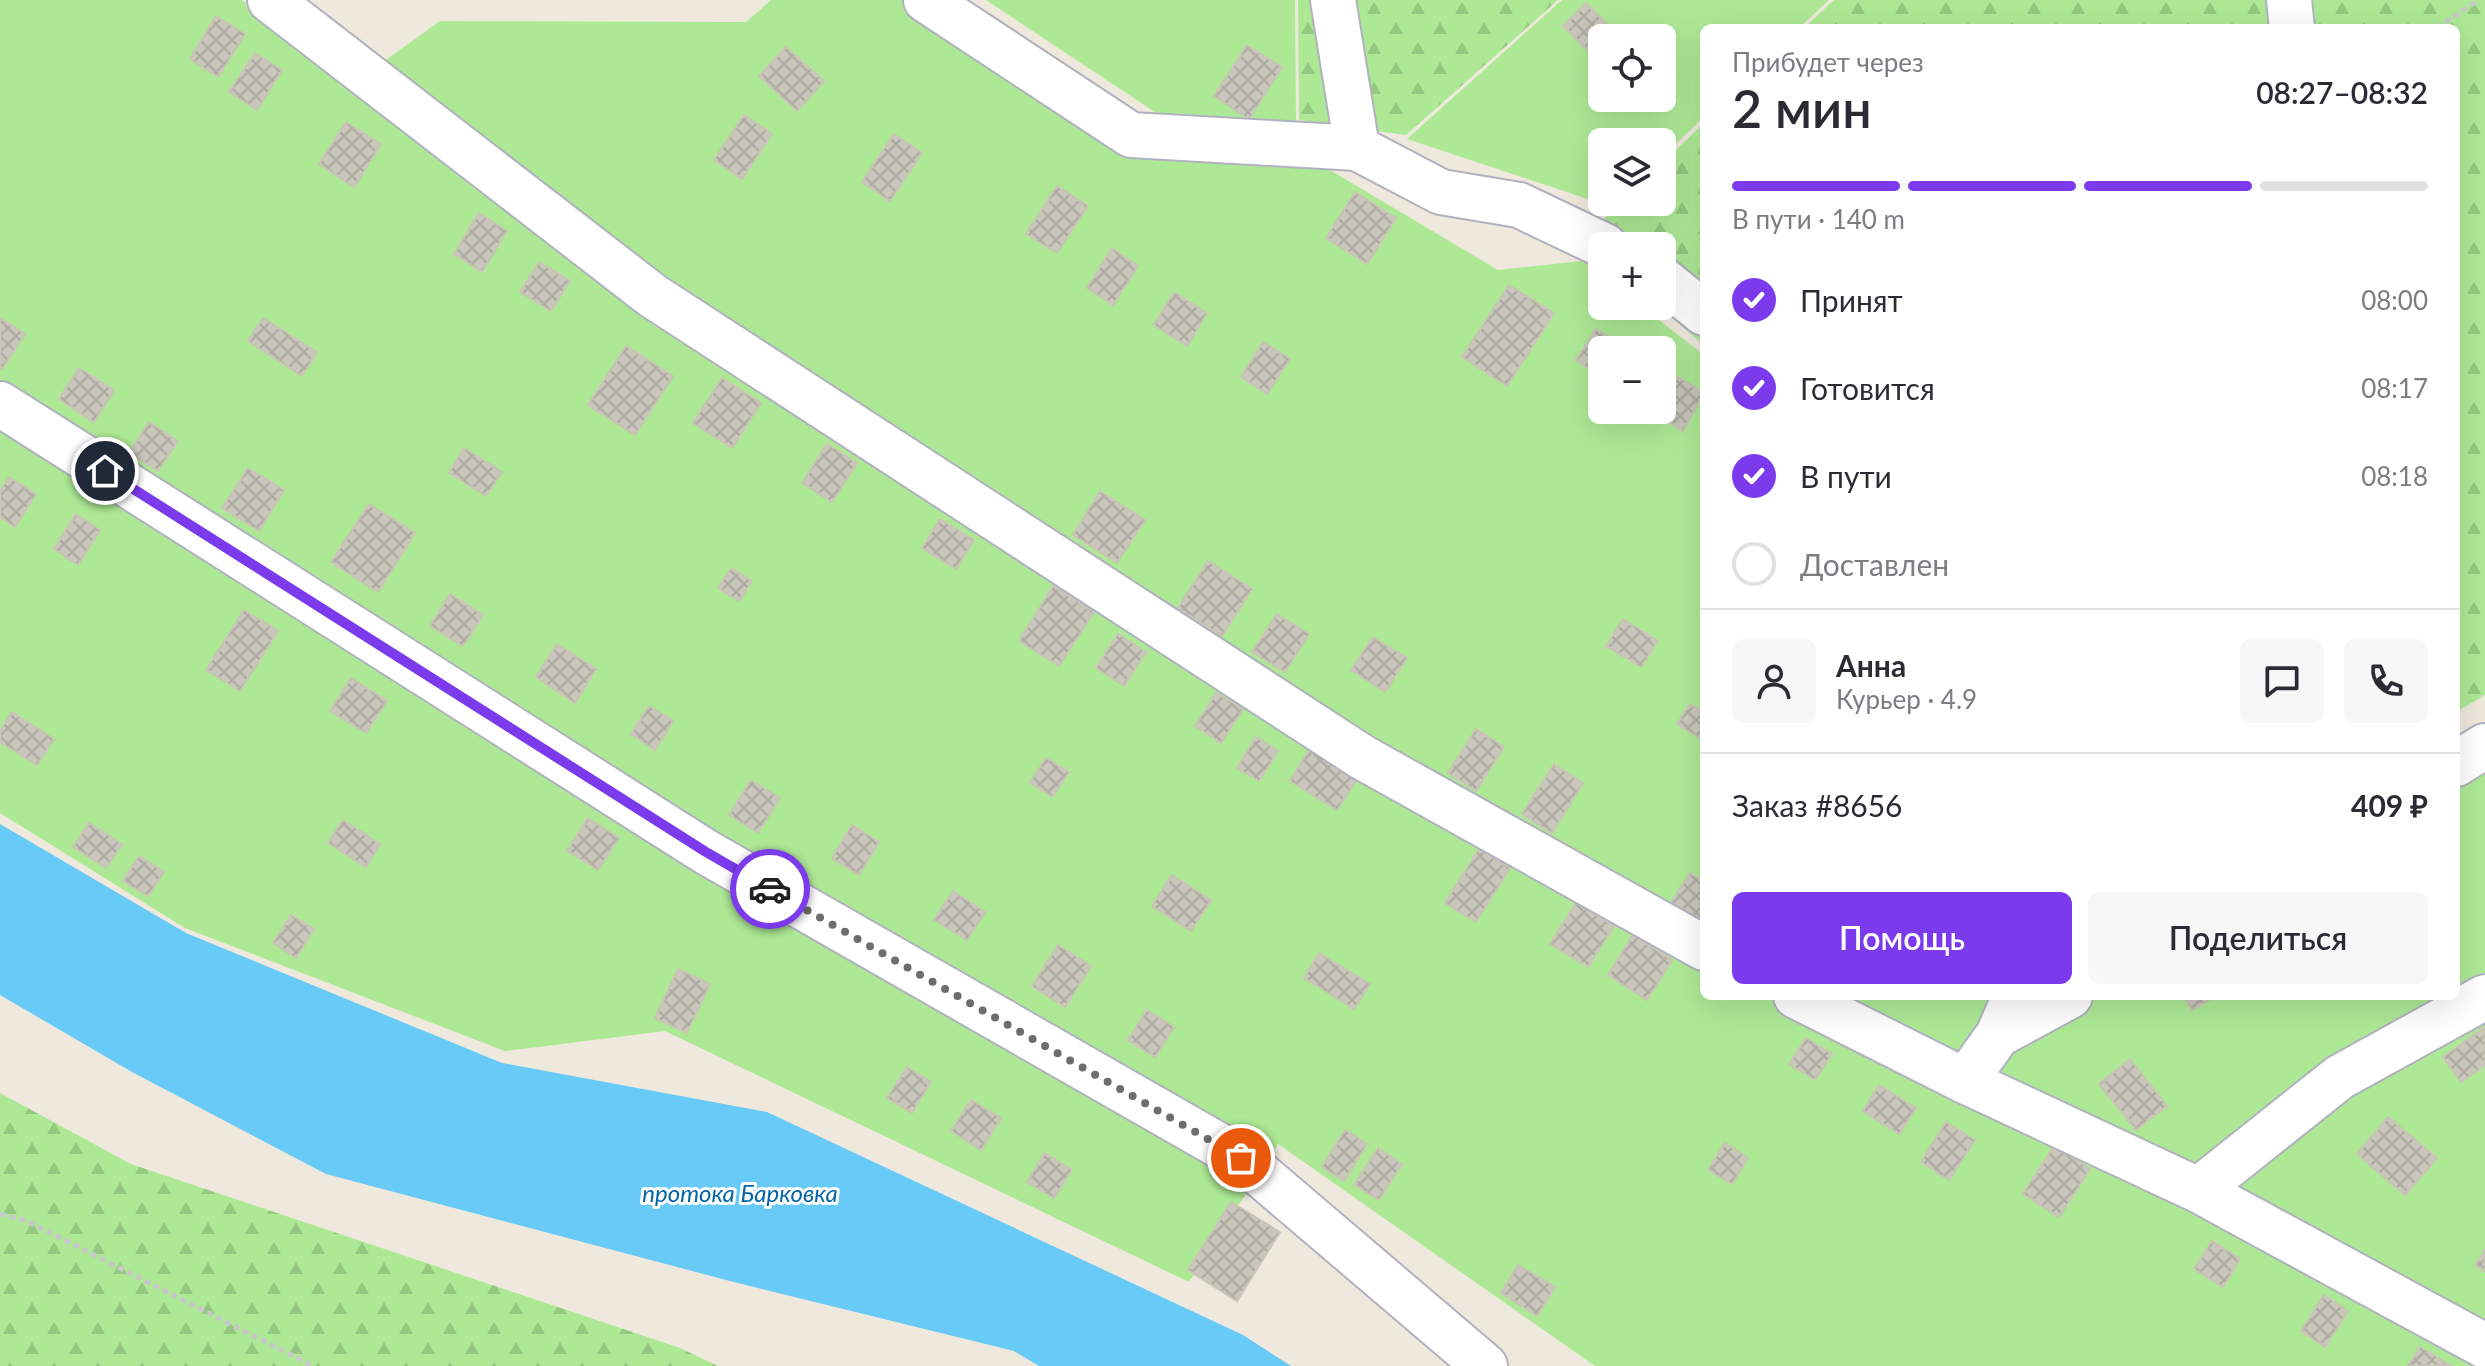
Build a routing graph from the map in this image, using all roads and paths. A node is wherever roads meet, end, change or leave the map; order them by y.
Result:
1 (270, 0) edge
2 (926, 0) edge
3 (1333, 0) edge
4 (2289, 0) edge
5 (2478, 0) edge
6 (2292, 24) edge
7 (2443, 24) edge
8 (1357, 148) junction
9 (1588, 238) edge
10 (1676, 290) edge
11 (1700, 310) edge
12 (0, 404) edge
13 (2485, 746) edge
14 (2460, 762) edge
15 (1700, 946) edge
16 (2485, 997) edge
17 (1804, 1000) edge
18 (2057, 1000) edge
19 (2006, 1015) edge
20 (1965, 1081) junction
21 (2198, 1190) junction
22 (0, 1214) edge
23 (2485, 1346) edge
24 (313, 1366) edge
25 (1485, 1366) edge

1 - 15 lane
2 - 8 lane
3 - 8 lane
4 - 6 lane
5 - 7 path
8 - 9 lane
10 - 11 lane
12 - 25 lane
13 - 14 lane
16 - 21 lane
17 - 20 lane
18 - 19 lane
19 - 20 lane
20 - 21 lane
21 - 23 lane
22 - 24 path

